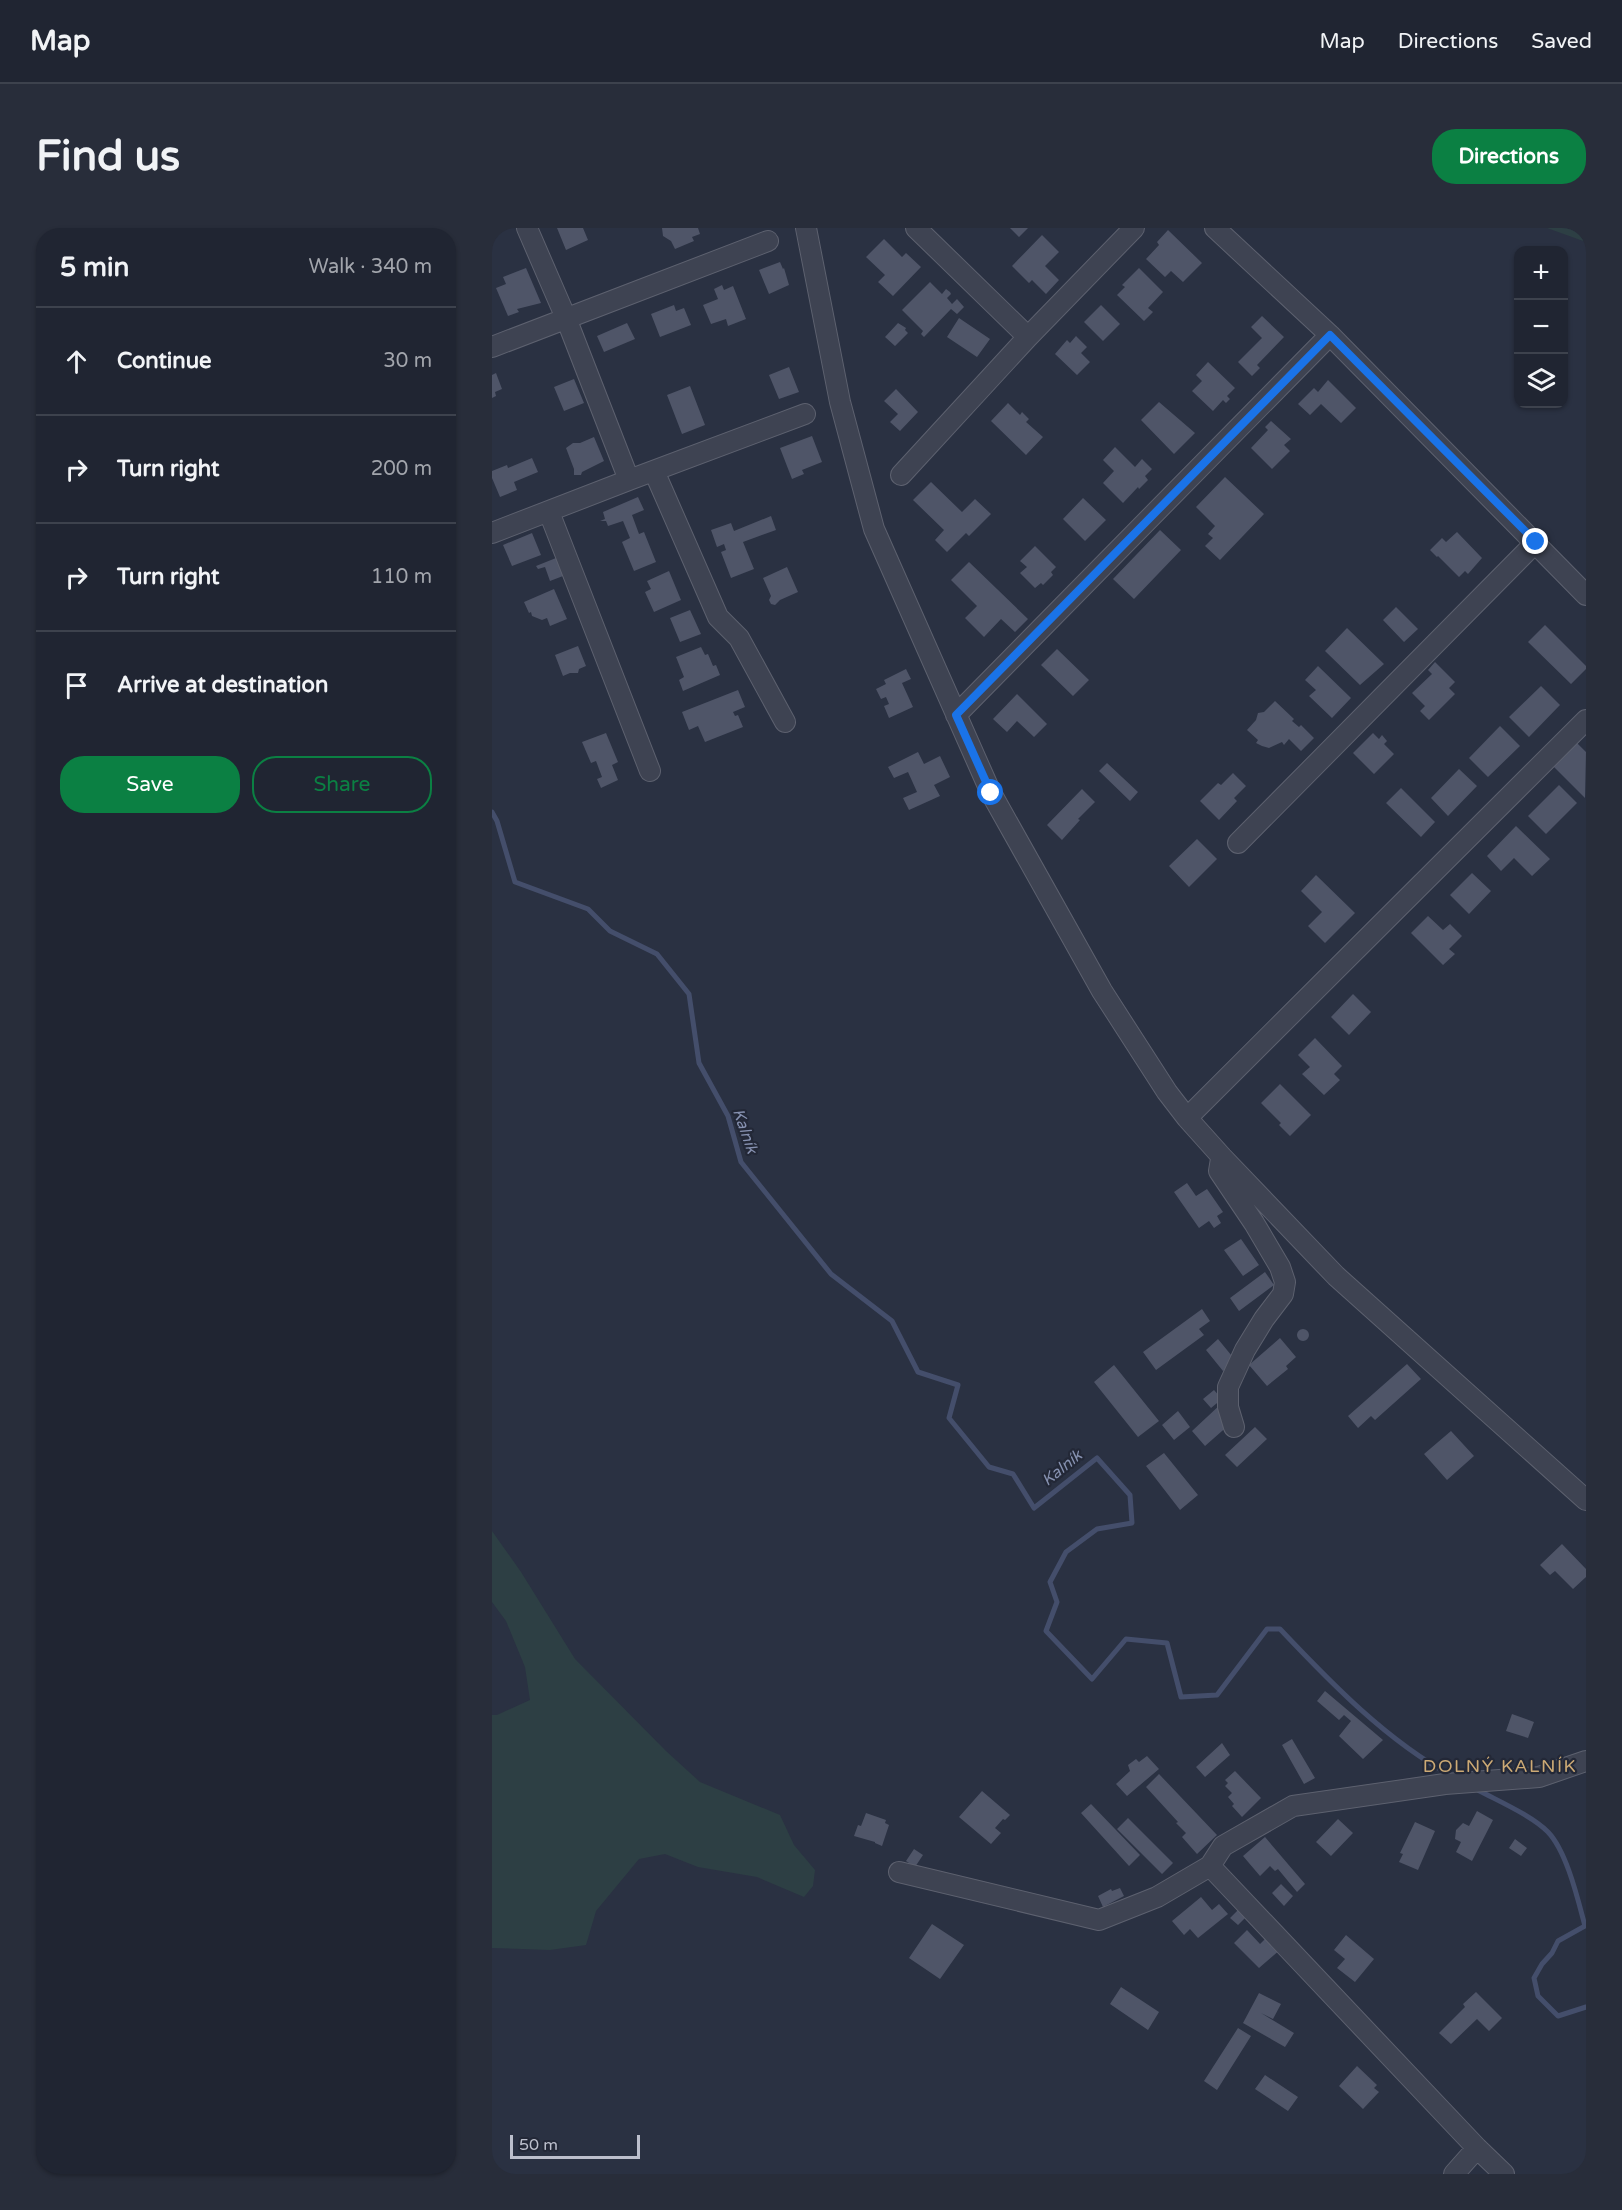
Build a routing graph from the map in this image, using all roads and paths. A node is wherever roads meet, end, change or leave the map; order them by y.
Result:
1 (527, 228) edge
2 (806, 228) edge
3 (916, 228) edge
4 (1134, 228) edge
5 (1215, 228) edge
6 (768, 241) dead end
7 (566, 318) junction
8 (1330, 335) junction
9 (1028, 337) junction
10 (492, 347) edge
11 (805, 414) dead end
12 (654, 471) junction
13 (901, 475) dead end
14 (629, 480) junction
15 (549, 512) junction
16 (492, 533) edge
17 (1536, 542) junction
18 (1586, 596) edge
19 (956, 715) junction
20 (1586, 720) edge
21 (785, 722) dead end
22 (650, 771) dead end
23 (1238, 843) dead end
24 (1187, 1118) junction
25 (1222, 1157) junction
26 (1234, 1426) dead end
27 (1586, 1500) edge
28 (1586, 1761) edge
29 (1210, 1866) junction
30 (899, 1872) dead end
31 (1477, 2148) junction
32 (1454, 2174) edge
33 (1504, 2174) edge

1 - 7 street
2 - 19 street
3 - 9 street
4 - 9 street
5 - 8 street
6 - 7 street
7 - 10 street
7 - 14 street
8 - 17 street
8 - 19 street
9 - 13 street
11 - 12 street
12 - 14 street
12 - 21 street
14 - 15 street
15 - 16 street
15 - 22 street
17 - 18 street
17 - 23 street
19 - 24 street
20 - 24 street
24 - 25 street
25 - 26 street
25 - 27 street
28 - 29 street
29 - 30 street
29 - 31 street
31 - 32 street
31 - 33 street

